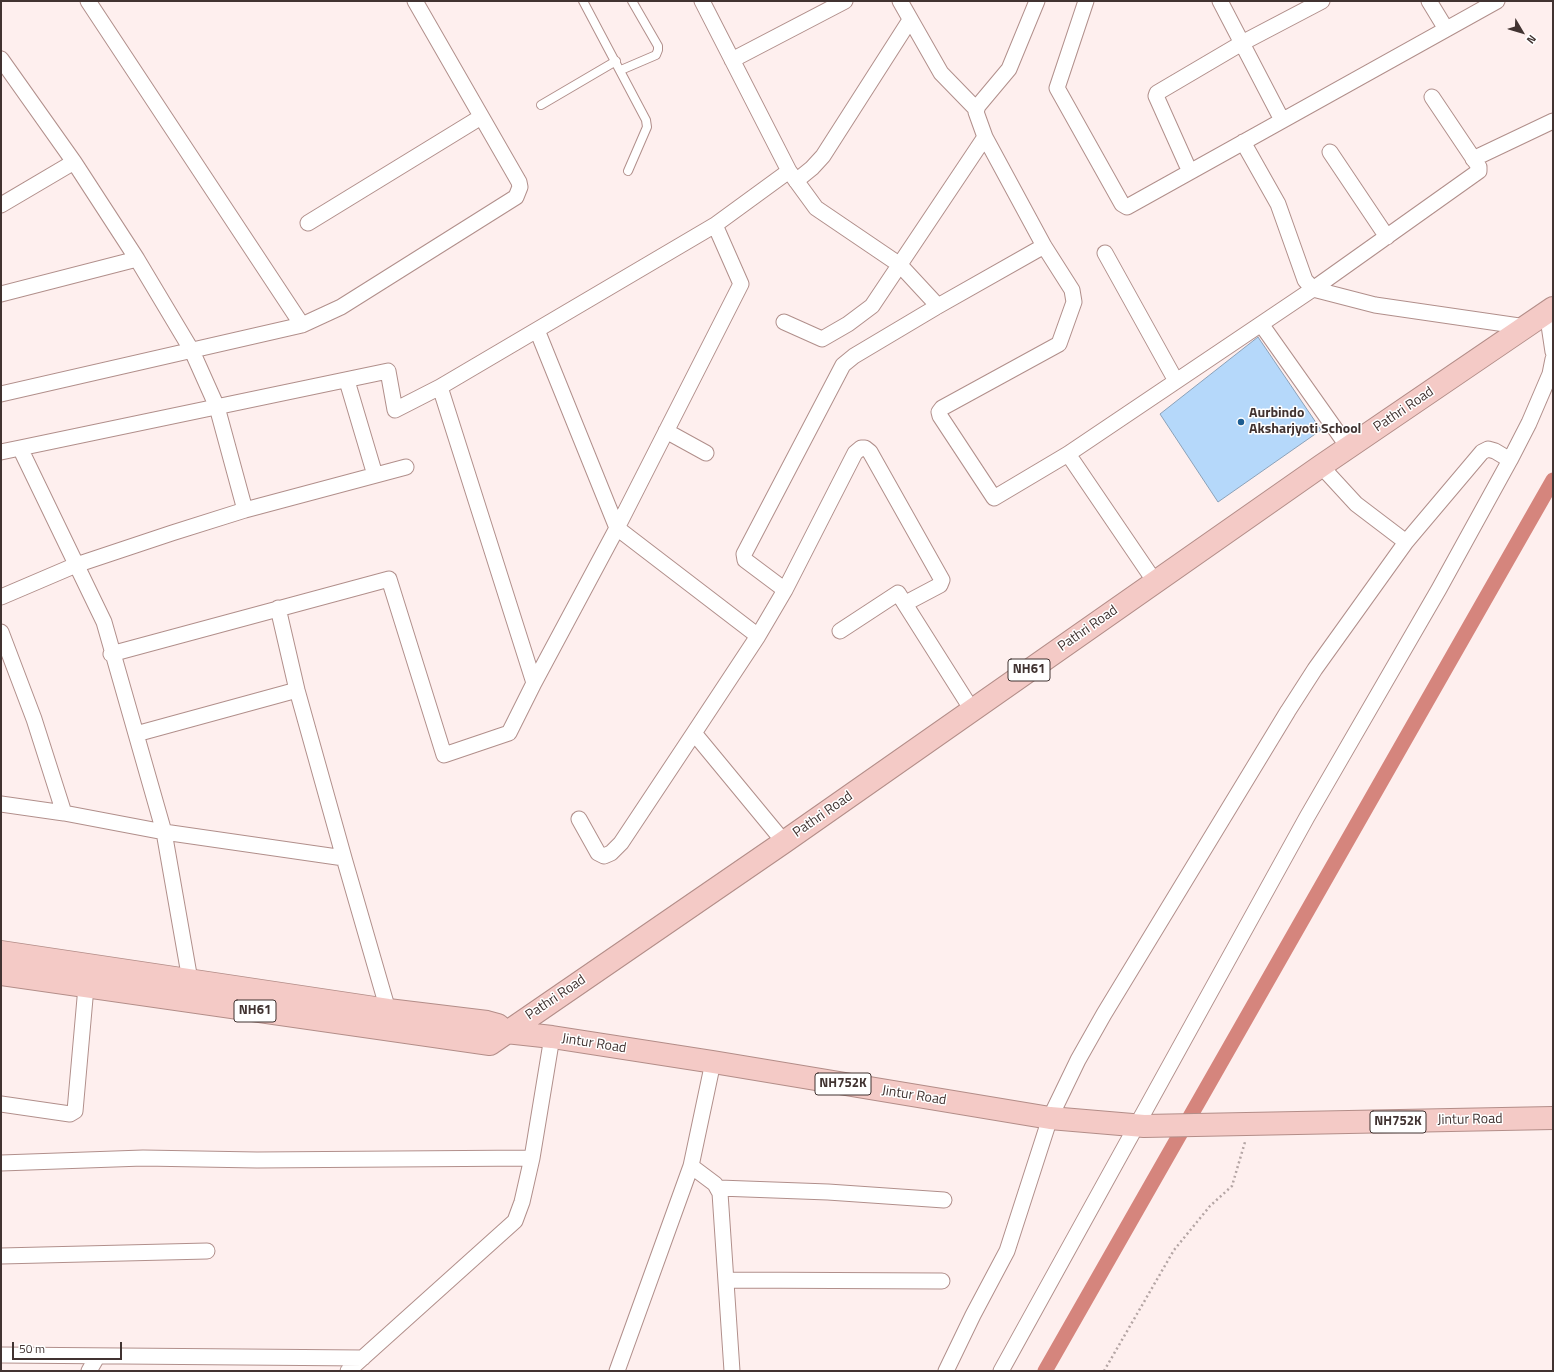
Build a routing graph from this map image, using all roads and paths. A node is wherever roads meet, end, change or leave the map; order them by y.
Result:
1 (88, 1) edge
2 (415, 1) edge
3 (583, 1) edge
4 (632, 1) edge
5 (702, 1) edge
6 (844, 1) edge
7 (900, 1) edge
8 (1086, 1) edge
9 (1220, 1) edge
10 (1322, 1) edge
11 (1428, 1) edge
12 (1497, 1) edge
13 (1031, 5) edge
14 (910, 20) junction
15 (1446, 29) junction
16 (1242, 43) junction
17 (1, 59) edge
18 (732, 60) junction
19 (616, 62) junction
20 (620, 70) junction
21 (1432, 97) dead end
22 (541, 105) dead end
23 (976, 108) junction
24 (481, 117) junction
25 (1282, 120) junction
26 (1553, 121) edge
27 (985, 137) junction
28 (1243, 142) junction
29 (1330, 152) dead end
30 (1473, 159) junction
31 (74, 162) junction
32 (628, 171) dead end
33 (1190, 172) junction
34 (793, 176) junction
35 (1, 205) edge
36 (308, 223) dead end
37 (715, 225) junction
38 (1387, 237) junction
39 (1044, 246) junction
40 (1106, 252) dead end
41 (137, 259) junction
42 (900, 265) junction
43 (1313, 289) junction
44 (1, 294) edge
45 (938, 306) junction
46 (1550, 310) edge
47 (784, 322) dead end
48 (1261, 324) junction
49 (302, 325) junction
50 (1526, 327) junction
51 (537, 330) junction
52 (192, 351) junction
53 (1553, 352) edge
54 (1553, 359) edge
55 (347, 380) junction
56 (1176, 381) junction
57 (440, 387) junction
58 (1, 394) edge
59 (217, 407) junction
60 (666, 431) junction
61 (1348, 447) junction
62 (20, 448) junction
63 (1, 452) edge
64 (706, 453) dead end
65 (1068, 454) junction
66 (1510, 460) junction
67 (1321, 466) junction
68 (406, 467) dead end
69 (375, 475) junction
70 (245, 510) junction
71 (617, 528) junction
72 (1406, 542) junction
73 (76, 564) junction
74 (1155, 582) junction
75 (784, 590) junction
76 (1, 597) edge
77 (906, 603) junction
78 (278, 608) junction
79 (840, 631) dead end
80 (1, 632) edge
81 (758, 636) junction
82 (111, 654) junction
83 (534, 683) junction
84 (297, 690) junction
85 (972, 710) junction
86 (694, 733) junction
87 (136, 734) junction
88 (1, 804) edge
89 (64, 813) junction
90 (579, 819) dead end
91 (164, 832) junction
92 (784, 842) junction
93 (344, 858) junction
94 (1, 952) edge
95 (1, 974) edge
96 (190, 980) junction
97 (86, 987) junction
98 (388, 1010) junction
99 (506, 1032) junction
100 (547, 1036) junction
101 (713, 1062) junction
102 (1, 1104) edge
103 (1050, 1118) junction
104 (1553, 1118) edge
105 (1246, 1125) junction
106 (1139, 1126) junction
107 (532, 1158) junction
108 (1, 1163) edge
109 (691, 1166) junction
110 (719, 1188) junction
111 (944, 1200) dead end
112 (207, 1250) dead end
113 (1, 1256) edge
114 (727, 1280) junction
115 (942, 1282) dead end
116 (1, 1355) edge
117 (97, 1357) junction
118 (363, 1358) junction
119 (89, 1371) edge
120 (348, 1371) edge
121 (617, 1371) edge
122 (732, 1371) edge
123 (946, 1371) edge
124 (1001, 1371) edge
125 (1104, 1371) edge

1 - 49 street
2 - 24 street
3 - 19 lane
4 - 20 lane
5 - 18 street
6 - 18 street
7 - 14 street
8 - 33 street
9 - 16 street
10 - 16 street
11 - 15 street
12 - 15 street
13 - 23 street
14 - 23 street
14 - 34 street
15 - 25 street
16 - 25 street
16 - 33 street
17 - 31 street
18 - 34 street
19 - 20 lane
19 - 22 lane
20 - 32 lane
21 - 30 street
23 - 27 street
24 - 36 street
24 - 49 street
25 - 28 street
26 - 30 street
27 - 39 street
27 - 42 street
28 - 33 street
28 - 43 street
29 - 38 street
30 - 38 street
31 - 35 street
31 - 41 street
34 - 37 street
34 - 42 street
37 - 51 street
37 - 60 street
38 - 43 street
39 - 45 street
39 - 65 street
40 - 56 street
41 - 44 street
41 - 52 street
42 - 45 street
42 - 47 street
43 - 48 street
43 - 50 street
45 - 75 street
46 - 50 highway, Pathri Road / NH61
46 - 53 street
48 - 56 street
48 - 61 street
49 - 52 street
50 - 61 highway, Pathri Road / NH61
51 - 57 street
51 - 71 street
52 - 58 street
52 - 59 street
54 - 66 street
55 - 57 street
55 - 59 street
55 - 69 street
56 - 65 street
57 - 83 street
59 - 62 street
59 - 70 street
60 - 64 street
60 - 71 street
61 - 67 highway, Pathri Road / NH61
62 - 63 street
62 - 73 street
65 - 74 street
66 - 72 street
66 - 106 street
67 - 72 street
67 - 74 highway, Pathri Road / NH61
68 - 69 street
69 - 70 street
70 - 73 street
71 - 81 street
71 - 83 street
72 - 103 street
73 - 76 street
73 - 82 street
74 - 85 highway, Pathri Road / NH61
75 - 77 street
75 - 81 street
77 - 79 street
77 - 85 street
78 - 82 street
78 - 83 street
78 - 84 street
80 - 89 street
81 - 86 street
82 - 87 street
84 - 87 street
84 - 93 street
85 - 92 highway, Pathri Road / NH61
86 - 90 street
86 - 92 street
87 - 91 street
88 - 89 street
89 - 91 street
91 - 93 street
91 - 96 street
92 - 99 highway, Pathri Road / NH61
93 - 98 street
94 - 96 highway, NH61
95 - 97 highway, NH61
96 - 98 highway, NH61
97 - 99 highway, NH61
97 - 102 street
98 - 99 highway, NH61
99 - 100 highway, NH752K
100 - 101 highway, Jintur Road / NH752K
100 - 107 street
101 - 103 highway, Jintur Road / NH752K
101 - 109 street
103 - 106 highway, Jintur Road / NH752K
103 - 123 street
104 - 105 highway, Jintur Road / NH752K
105 - 106 highway, NH752K
105 - 125 path
106 - 124 street
107 - 108 street
107 - 118 street
109 - 110 street
109 - 121 street
110 - 111 street
110 - 114 street
112 - 113 street
114 - 115 street
114 - 122 street
116 - 117 street
117 - 118 street
117 - 119 street
118 - 120 street

